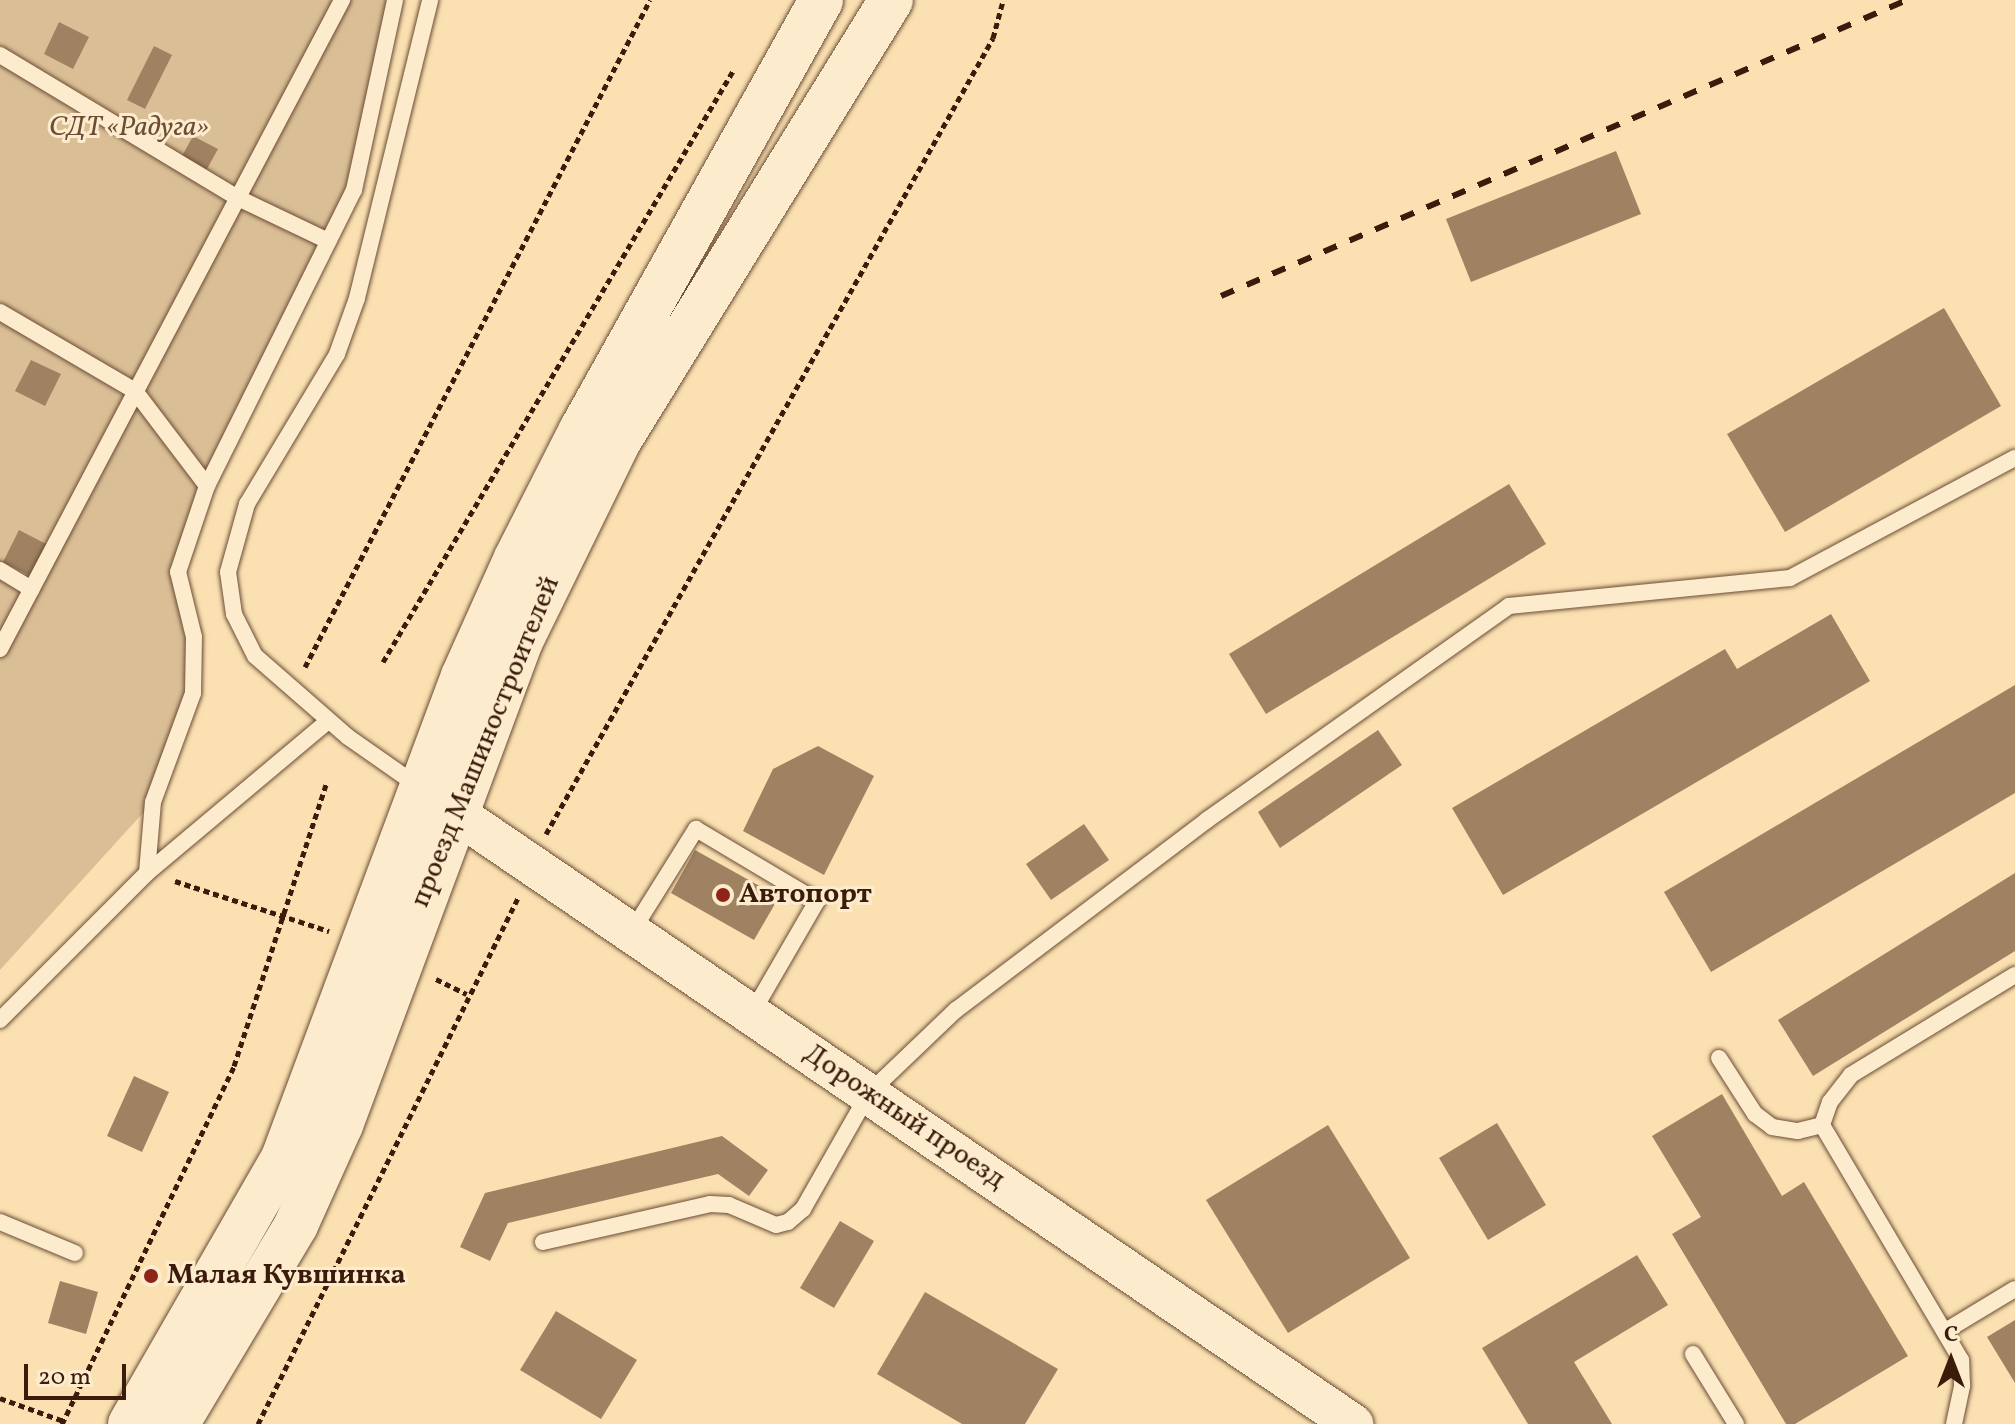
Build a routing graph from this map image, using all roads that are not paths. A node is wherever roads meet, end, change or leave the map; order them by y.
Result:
1 (342, 0) edge
2 (395, 0) edge
3 (430, 0) edge
4 (821, 0) edge
5 (891, 0) edge
6 (0, 55) edge
7 (238, 198) junction
8 (328, 241) junction
9 (0, 312) edge
10 (135, 391) junction
11 (2015, 458) edge
12 (207, 486) junction
13 (0, 570) edge
14 (32, 589) junction
15 (0, 649) edge
16 (328, 721) junction
17 (438, 800) junction
18 (147, 873) junction
19 (631, 933) junction
20 (2015, 975) edge
21 (752, 1013) junction
22 (0, 1020) edge
23 (1719, 1058) dead end
24 (869, 1093) junction
25 (1822, 1125) junction
26 (0, 1222) edge
27 (543, 1242) dead end
28 (75, 1253) dead end
29 (2015, 1289) edge
30 (1947, 1330) junction
31 (1693, 1354) dead end
32 (130, 1424) edge
33 (177, 1424) edge
34 (1353, 1424) edge
35 (1736, 1424) edge
36 (1954, 1424) edge

1 - 7 lane
2 - 8 lane
3 - 16 lane
4 - 17 main road, проезд Машиностроителей
5 - 17 main road, проезд Машиностроителей
6 - 7 lane
7 - 8 lane
7 - 10 lane
8 - 12 lane
9 - 10 lane
10 - 12 lane
10 - 14 lane
11 - 24 lane
12 - 18 lane
13 - 14 lane
14 - 15 lane
16 - 17 lane
16 - 18 lane
17 - 19 street, Дорожный проезд
17 - 32 main road, проезд Машиностроителей
17 - 33 main road, проезд Машиностроителей
18 - 22 lane
19 - 21 street, Дорожный проезд
19 - 21 lane
20 - 25 lane
21 - 24 street, Дорожный проезд
23 - 25 lane
24 - 27 lane
24 - 34 street, Дорожный проезд
25 - 30 lane
26 - 28 lane
29 - 30 lane
30 - 36 lane
31 - 35 lane

